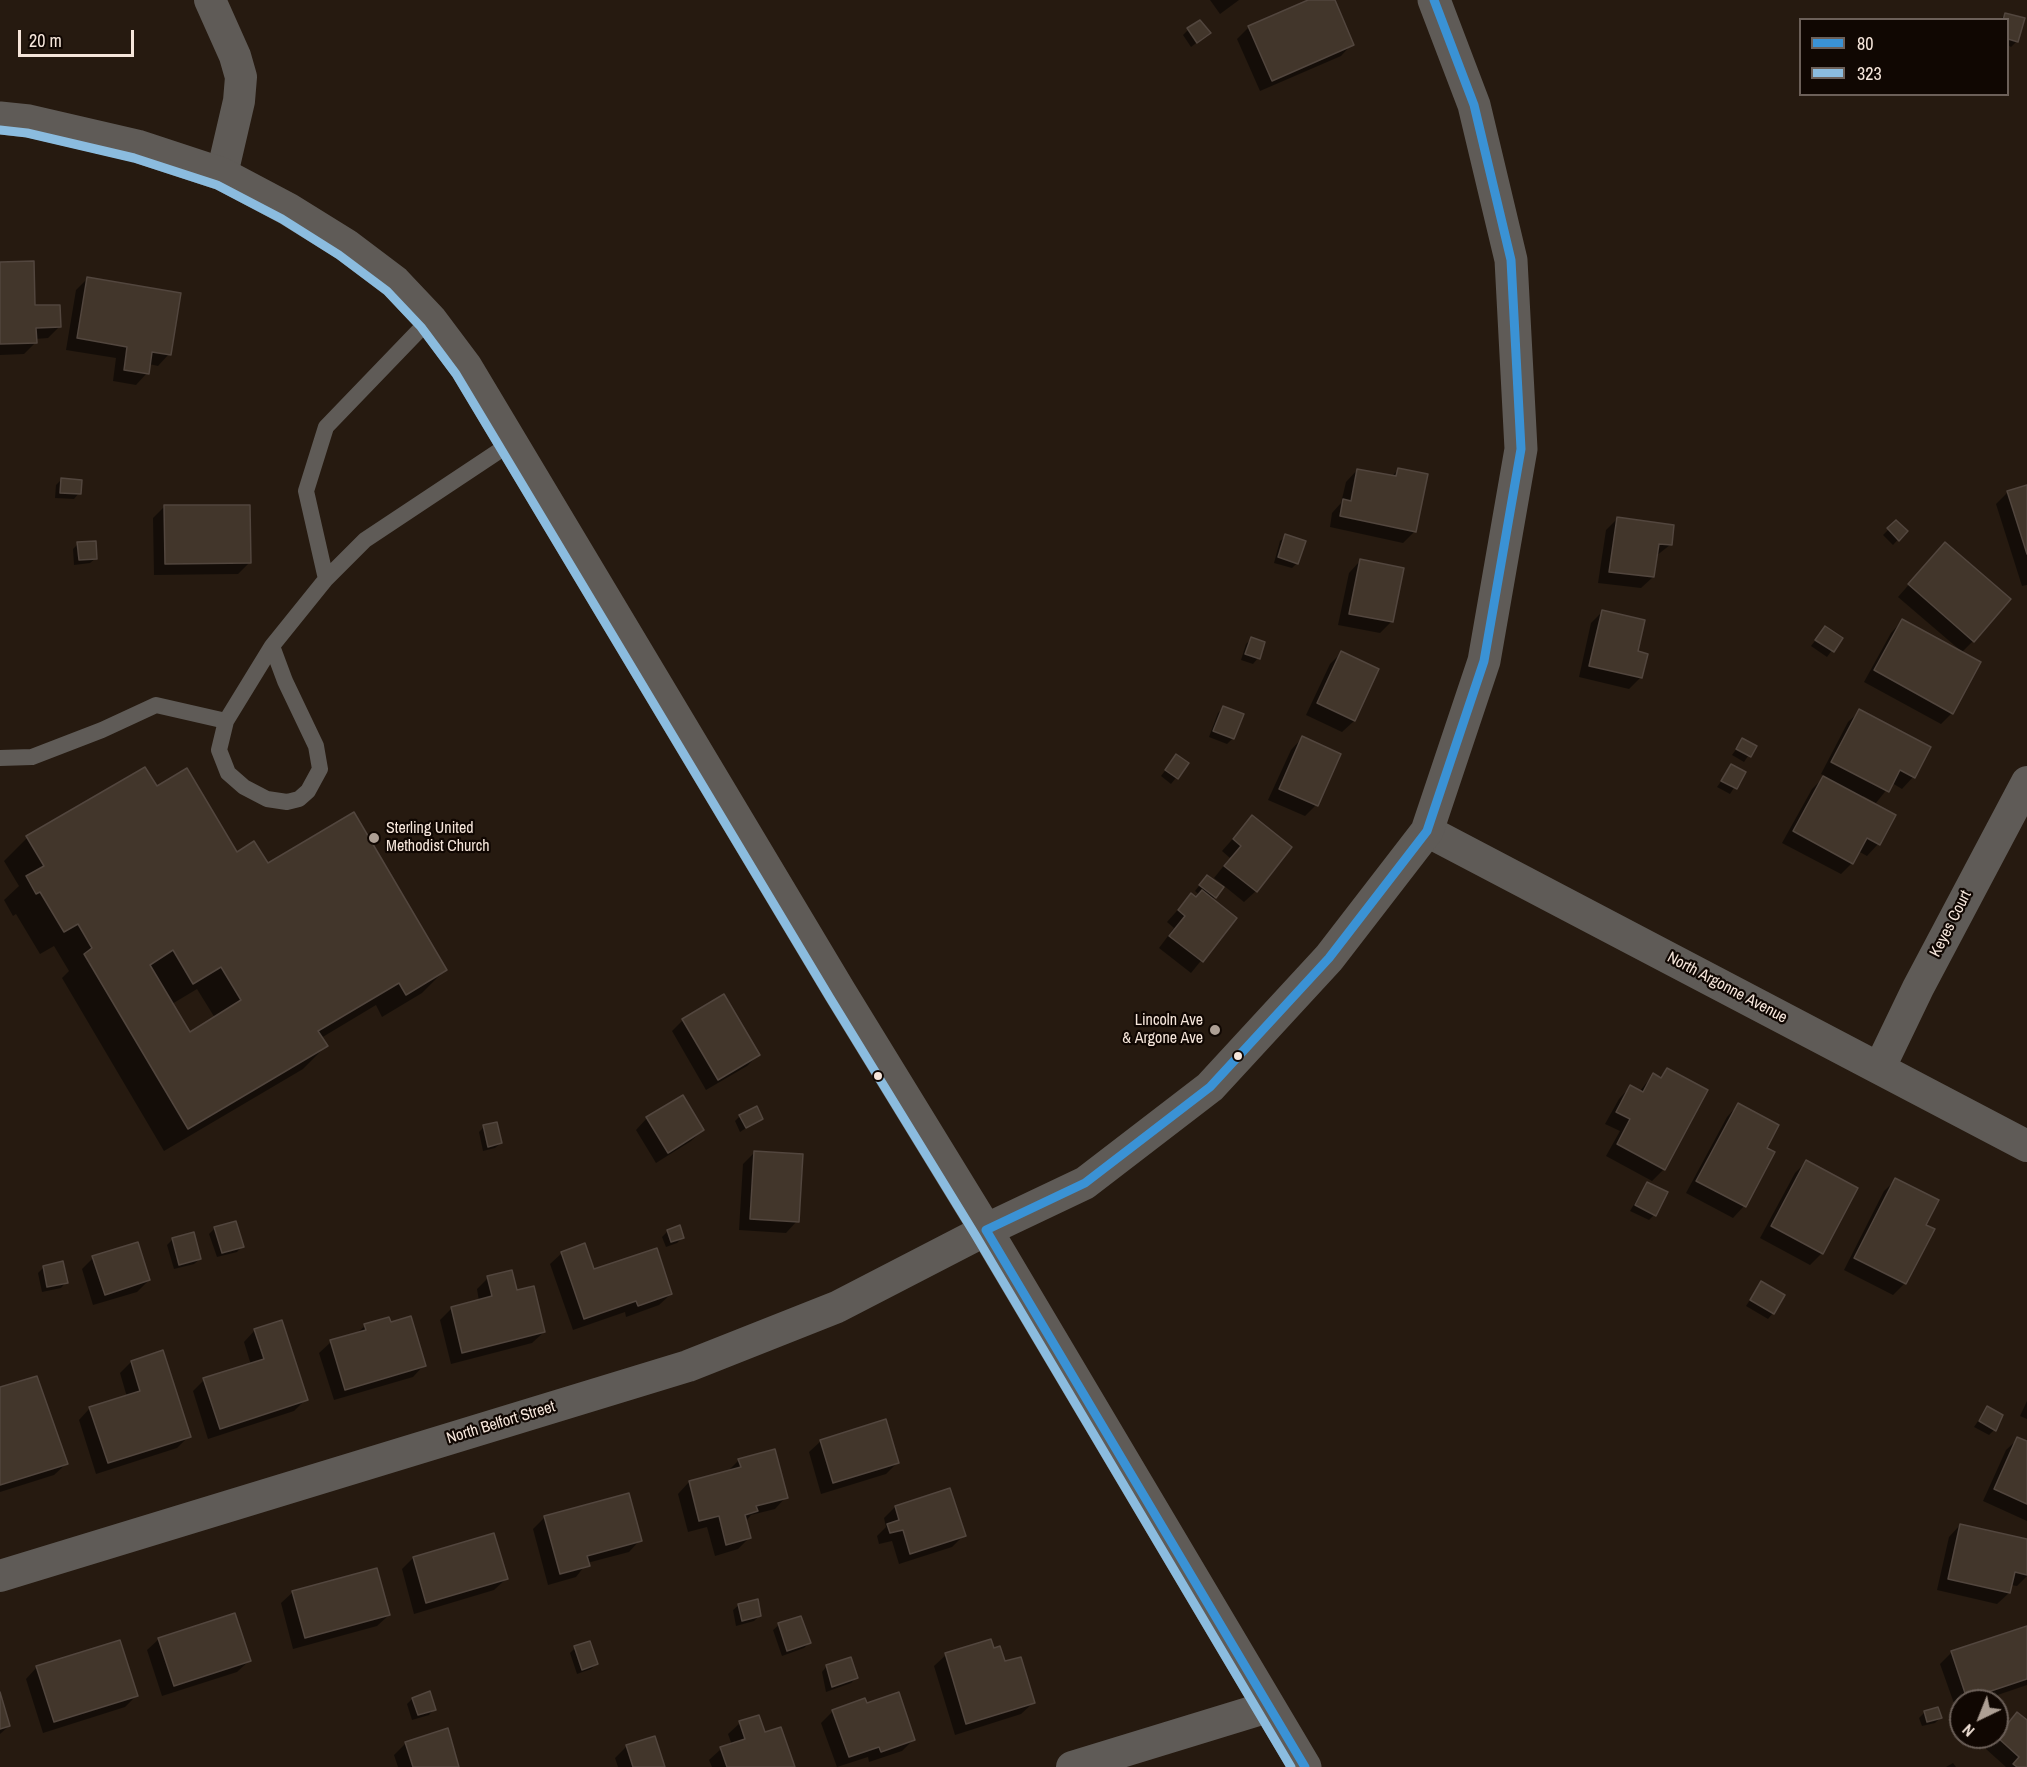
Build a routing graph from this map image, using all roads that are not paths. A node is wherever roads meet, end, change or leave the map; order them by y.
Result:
1 (210, 0) edge
2 (1434, 0) edge
3 (0, 118) edge
4 (222, 174) junction
5 (430, 319) junction
6 (511, 443) junction
7 (326, 579) junction
8 (272, 646) junction
9 (225, 721) junction
10 (0, 758) edge
11 (2027, 782) edge
12 (1427, 831) junction
13 (1880, 1067) junction
14 (2027, 1146) edge
15 (986, 1230) junction
16 (0, 1576) edge
17 (1268, 1707) junction
18 (1072, 1767) edge
19 (1305, 1767) edge

1 - 4 street
2 - 12 street
3 - 4 street
4 - 5 street
5 - 6 street
5 - 7 lane
6 - 7 lane
6 - 15 street
7 - 8 lane
8 - 9 lane
8 - 9 lane
9 - 10 lane
11 - 13 street, Keyes Court
12 - 13 street, North Argonne Avenue
12 - 15 street
13 - 14 street, North Argonne Avenue
15 - 16 street, North Belfort Street
15 - 17 street
17 - 18 street
17 - 19 street

